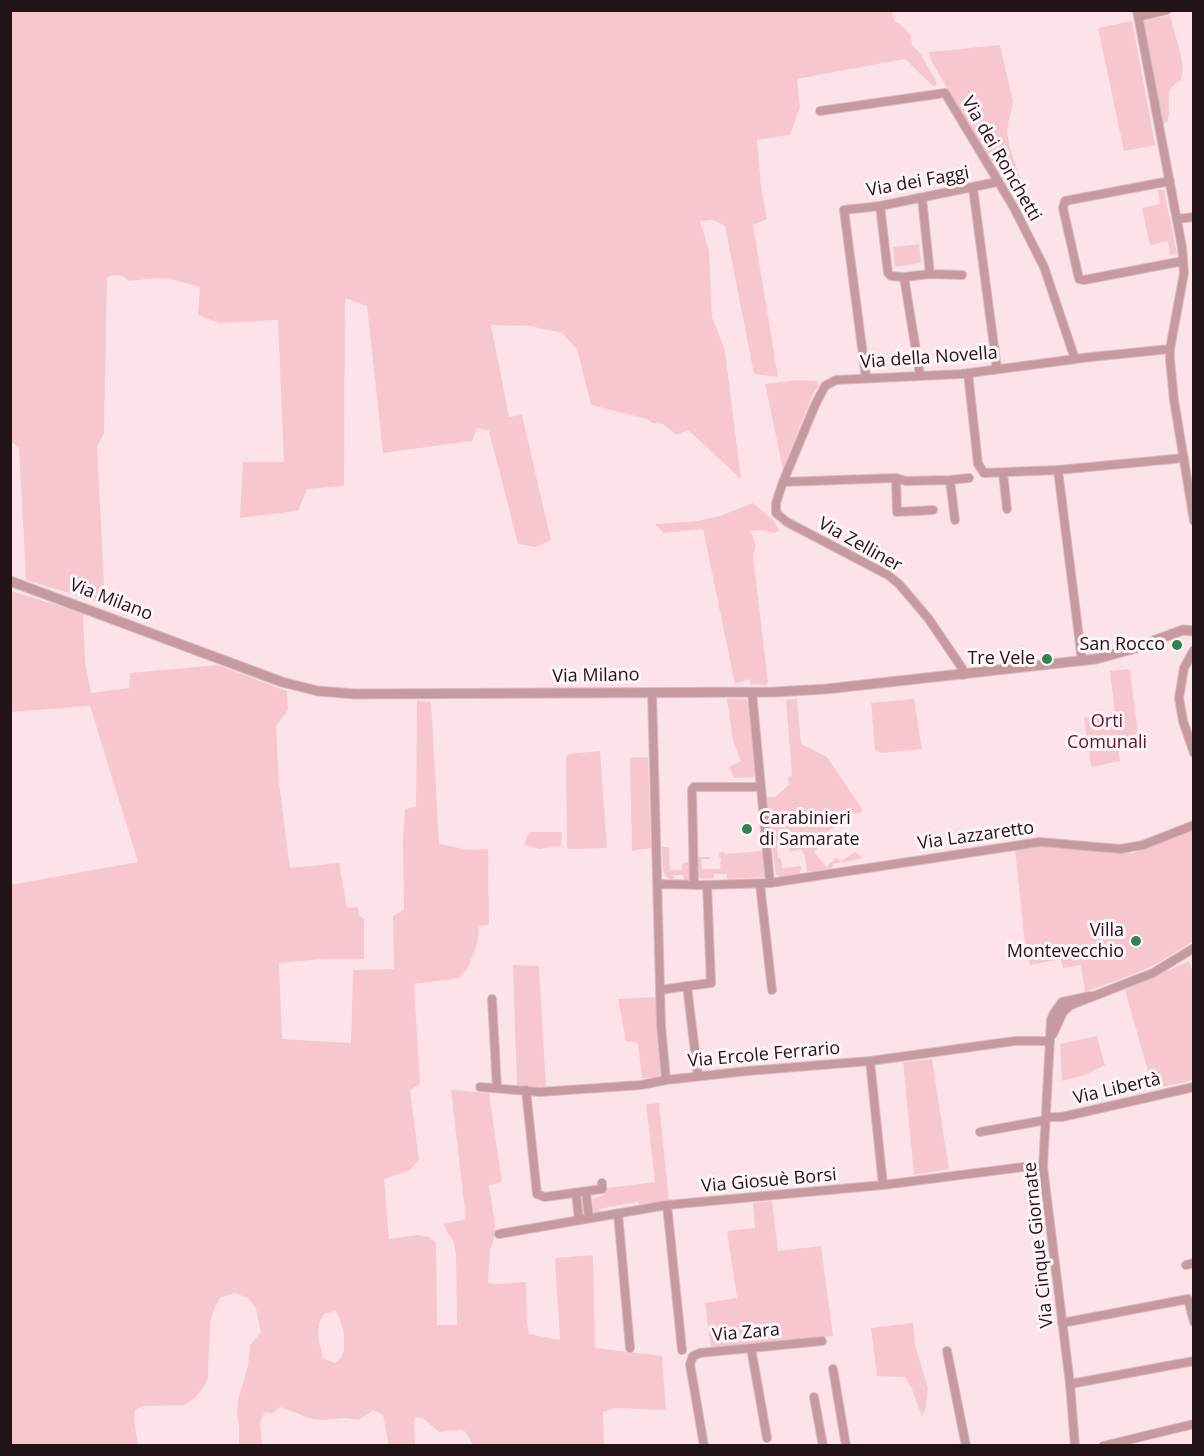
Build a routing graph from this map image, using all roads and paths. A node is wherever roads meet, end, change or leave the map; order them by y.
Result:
1 (1167, 10) edge
2 (1138, 14) edge
3 (820, 111) dead end
4 (1170, 181) junction
5 (998, 182) junction
6 (973, 188) junction
7 (922, 198) junction
8 (880, 206) junction
9 (1194, 217) edge
10 (1177, 219) junction
11 (1183, 261) junction
12 (930, 274) junction
13 (962, 275) dead end
14 (904, 277) junction
15 (1170, 349) junction
16 (1075, 359) junction
17 (997, 369) junction
18 (968, 373) junction
19 (920, 375) junction
20 (866, 378) junction
21 (1184, 458) junction
22 (1058, 470) junction
23 (1003, 473) junction
24 (896, 478) junction
25 (969, 478) dead end
26 (951, 480) junction
27 (783, 482) junction
28 (1007, 509) dead end
29 (775, 510) joint
30 (933, 510) dead end
31 (955, 520) dead end
32 (1194, 521) edge
33 (10, 580) edge
34 (1194, 631) edge
35 (1194, 650) edge
36 (1082, 661) junction
37 (963, 675) junction
38 (652, 692) junction
39 (752, 692) junction
40 (1194, 753) edge
41 (761, 787) junction
42 (1194, 825) edge
43 (770, 883) junction
44 (658, 884) junction
45 (760, 884) junction
46 (694, 885) junction
47 (707, 885) junction
48 (1194, 948) edge
49 (687, 987) junction
50 (661, 990) junction
51 (772, 990) dead end
52 (492, 999) dead end
53 (1050, 1041) junction
54 (870, 1061) junction
55 (698, 1076) junction
56 (666, 1080) junction
57 (480, 1087) dead end
58 (1194, 1087) edge
59 (497, 1088) junction
60 (526, 1090) junction
61 (1046, 1119) junction
62 (980, 1132) dead end
63 (1043, 1167) junction
64 (602, 1183) dead end
65 (883, 1185) junction
66 (586, 1192) junction
67 (576, 1194) junction
68 (667, 1205) junction
69 (618, 1214) junction
70 (589, 1218) junction
71 (579, 1220) junction
72 (499, 1234) dead end
73 (1194, 1322) edge
74 (1062, 1323) junction
75 (822, 1341) dead end
76 (751, 1347) junction
77 (630, 1348) dead end
78 (682, 1350) dead end
79 (946, 1351) dead end
80 (1194, 1361) edge
81 (833, 1369) dead end
82 (1070, 1384) junction
83 (814, 1397) dead end
84 (1194, 1424) edge
85 (767, 1438) dead end
86 (705, 1446) edge
87 (823, 1446) edge
88 (846, 1446) edge
89 (966, 1446) edge
90 (1075, 1446) edge
91 (1103, 1446) edge

1 - 2 street
2 - 4 street
3 - 5 street, Via dei Ronchetti
4 - 10 street
4 - 11 street
5 - 6 street, Via dei Faggi
5 - 16 street, Via dei Ronchetti
6 - 7 street, Via dei Faggi
6 - 17 street
7 - 8 street, Via dei Faggi
7 - 12 street
8 - 14 street
8 - 20 street, Via dei Faggi
9 - 10 street
10 - 11 street
11 - 15 street
12 - 13 street
12 - 14 street
14 - 19 street
15 - 16 street, Via della Novella
15 - 21 street
16 - 17 street, Via della Novella
17 - 18 street, Via della Novella
18 - 19 street, Via della Novella
18 - 23 street
19 - 20 street, Via della Novella
20 - 27 street, Via della Novella
21 - 22 street
21 - 32 street
22 - 23 street
22 - 36 street
23 - 28 street
24 - 26 street
24 - 27 street
24 - 30 street
25 - 26 street
26 - 31 street
27 - 29 street, Via della Novella
29 - 37 street, Via Zelliner
33 - 38 street, Via Milano
34 - 36 street, Via Milano
35 - 40 street
36 - 37 street, Via Milano
37 - 39 street, Via Milano
38 - 39 street, Via Milano
38 - 44 street
39 - 41 street
41 - 43 street
41 - 46 street
42 - 43 street, Via Lazzaretto
43 - 45 street, Via Lazzaretto
44 - 46 street, Via Lazzaretto
44 - 50 street
45 - 47 street, Via Lazzaretto
45 - 51 street
46 - 47 street, Via Lazzaretto
47 - 49 street
48 - 53 street, Via Cinque Giornate
49 - 50 street
49 - 55 street
50 - 56 street
52 - 59 street
53 - 54 street, Via Ercole Ferrario
53 - 61 street, Via Cinque Giornate
54 - 55 street, Via Ercole Ferrario
54 - 65 street
55 - 56 street, Via Ercole Ferrario
56 - 60 street, Via Ercole Ferrario
57 - 59 street, Via Ercole Ferrario
58 - 61 street, Via Libertà
59 - 60 street, Via Ercole Ferrario
60 - 67 street
61 - 62 street, Via Libertà
61 - 63 street, Via Cinque Giornate
63 - 65 street, Via Giosuè Borsi
63 - 74 street, Via Cinque Giornate
64 - 66 street
65 - 68 street, Via Giosuè Borsi
66 - 67 street
66 - 70 street
67 - 71 street
68 - 69 street, Via Giosuè Borsi
68 - 78 street
69 - 70 street, Via Giosuè Borsi
69 - 77 street
70 - 71 street, Via Giosuè Borsi
71 - 72 street, Via Giosuè Borsi
73 - 74 street
74 - 82 street, Via Cinque Giornate
75 - 76 street, Via Zara
76 - 85 street
76 - 86 street, Via Zara
79 - 89 street
80 - 82 street
81 - 88 street
82 - 90 street, Via Cinque Giornate
83 - 87 street
84 - 91 street

